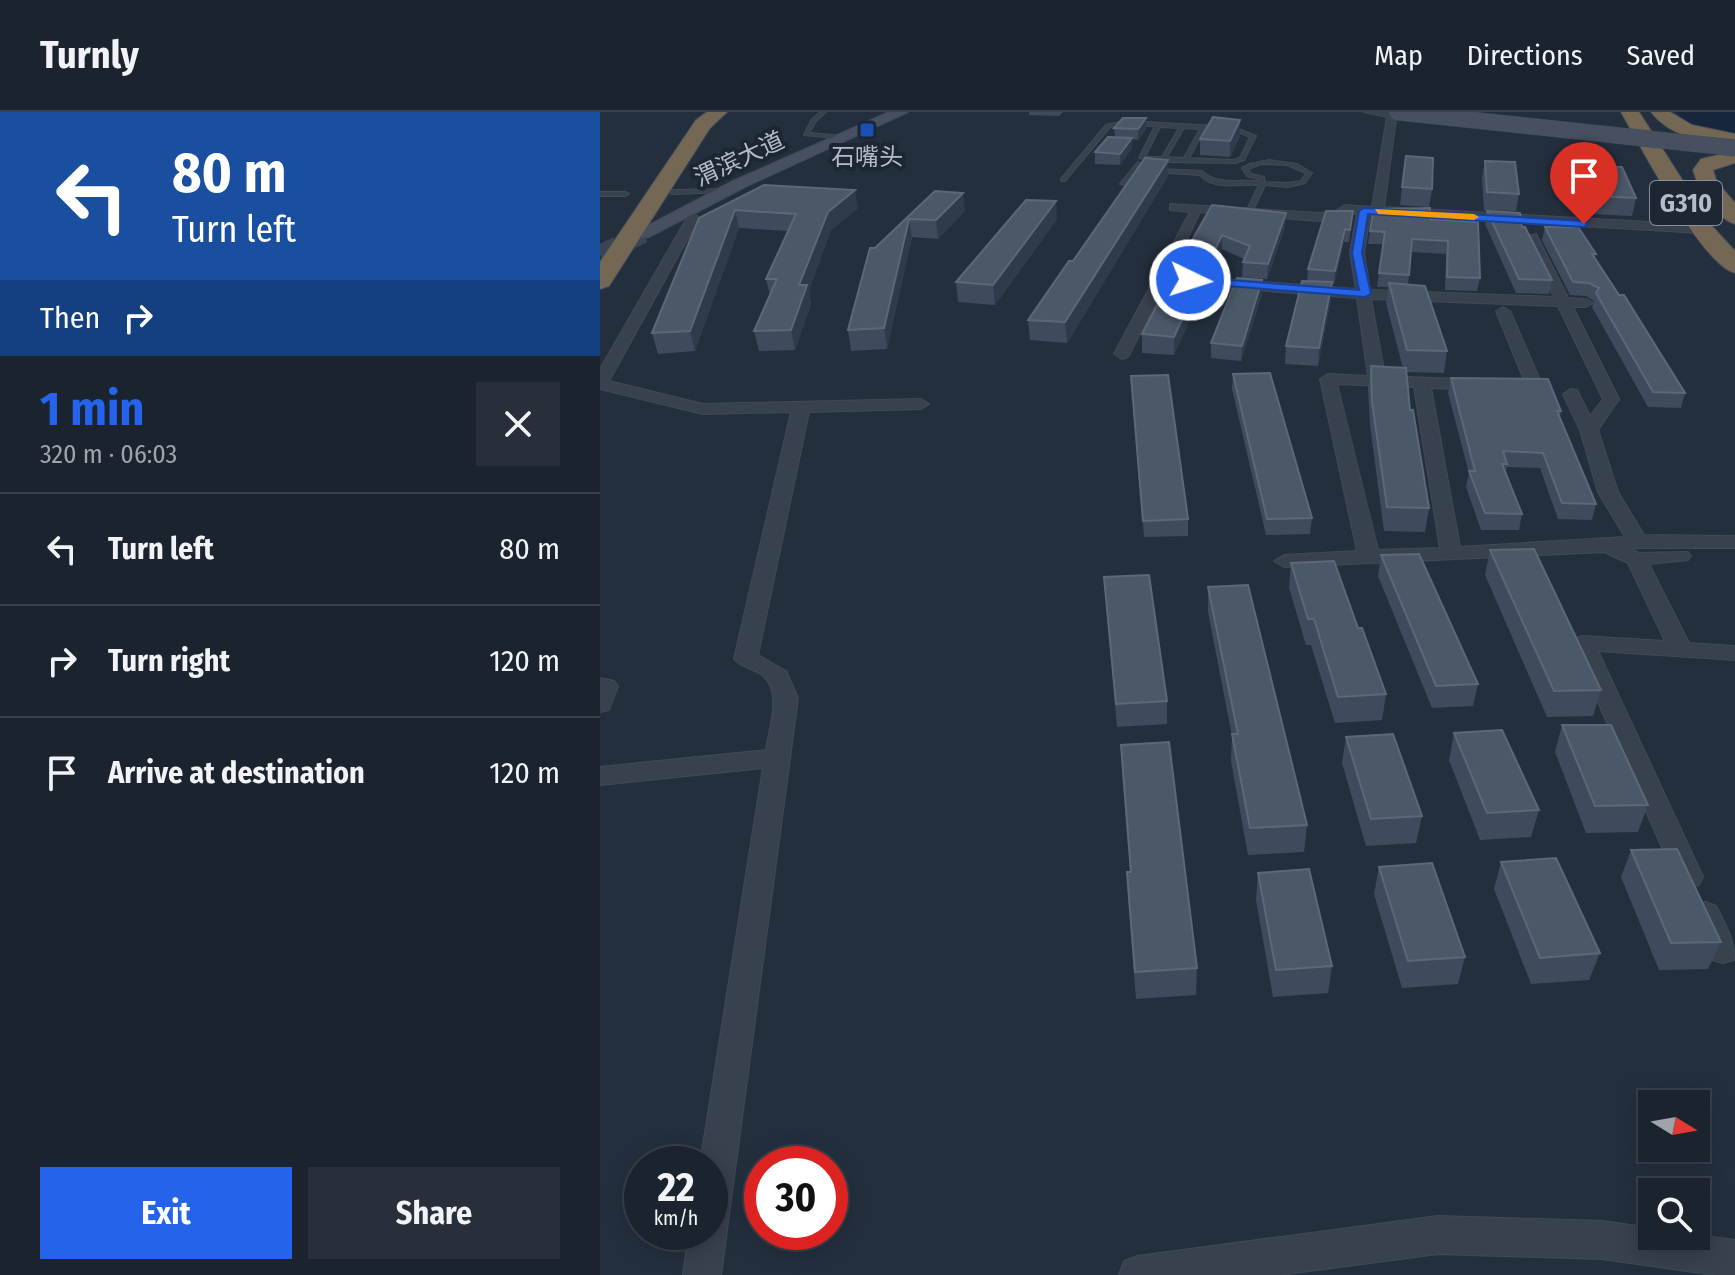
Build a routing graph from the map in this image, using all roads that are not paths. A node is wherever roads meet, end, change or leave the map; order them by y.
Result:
1 (701, 112) edge
2 (718, 112) edge
3 (824, 112) edge
4 (867, 112) edge
5 (1369, 112) edge
6 (1420, 112) edge
7 (899, 113) edge
8 (1395, 114) edge
9 (1158, 125) junction
10 (1182, 126) junction
11 (1646, 126) edge
12 (1204, 127) junction
13 (843, 138) junction
14 (1095, 142) junction
15 (1108, 142) edge
16 (1134, 144) edge
17 (1735, 144) edge
18 (1147, 145) junction
19 (1735, 157) edge
20 (1142, 158) junction
21 (1163, 160) junction
22 (1185, 161) junction
23 (1134, 169) junction
24 (1063, 180) dead end
25 (1123, 184) edge
26 (1262, 185) junction
27 (725, 191) junction
28 (672, 192) dead end
29 (600, 194) edge
30 (626, 194) dead end
31 (1174, 207) dead end
32 (686, 211) junction
33 (1371, 211) junction
34 (1249, 212) junction
35 (1195, 214) dead end
36 (1735, 217) edge
37 (1702, 229) junction
38 (643, 233) tunnel mouth
39 (1531, 237) edge
40 (1735, 244) edge
41 (600, 250) tunnel mouth
42 (1735, 266) edge
43 (1161, 278) junction
44 (600, 281) edge
45 (1365, 294) junction
46 (1566, 303) junction
47 (1586, 303) dead end
48 (1503, 311) dead end
49 (1122, 354) dead end
50 (1377, 380) junction
51 (600, 384) edge
52 (1422, 385) junction
53 (1571, 394) dead end
54 (921, 404) dead end
55 (801, 407) junction
56 (1589, 430) junction
57 (1735, 542) edge
58 (1636, 549) junction
59 (1451, 553) junction
60 (1369, 557) junction
61 (1735, 558) edge
62 (1284, 561) dead end
63 (1681, 650) junction
64 (1735, 653) edge
65 (600, 686) edge
66 (600, 704) edge
67 (777, 758) junction
68 (600, 776) edge
69 (1723, 951) edge
70 (721, 1146) edge
71 (705, 1250) edge
72 (1735, 1259) edge
73 (702, 1275) edge
74 (1138, 1275) edge

1 - 41 highway
2 - 44 highway
3 - 13 lane
4 - 7 main road
5 - 8 street
6 - 17 main road, bridge
7 - 13 main road, 渭滨大道
8 - 11 street
8 - 17 main road, bridge
8 - 33 street
9 - 10 lane
9 - 14 lane
9 - 18 lane
10 - 12 lane
10 - 21 lane
11 - 17 highway
11 - 37 highway, G310
11 - 40 highway, G310
12 - 22 lane
12 - 22 lane
13 - 27 main road, 渭滨大道
14 - 15 lane
14 - 24 lane
16 - 18 lane
18 - 20 lane
19 - 36 highway
20 - 21 lane
20 - 23 lane
21 - 22 lane
23 - 25 lane
23 - 26 lane
26 - 26 lane
26 - 34 lane
27 - 28 lane
27 - 32 main road, 渭滨大道
29 - 30 lane
31 - 34 street
32 - 38 main road, 渭滨大道
32 - 51 street
33 - 34 street
33 - 37 street
33 - 45 street
35 - 43 street
37 - 42 highway, G310
39 - 46 street
43 - 45 street
43 - 49 street
45 - 46 street
45 - 50 street
46 - 47 street
46 - 56 street
48 - 52 street
50 - 52 street
50 - 60 street
51 - 55 street
52 - 59 street
53 - 56 street
54 - 55 street
55 - 67 street
56 - 58 street
57 - 58 street
58 - 59 street
58 - 61 street
58 - 63 street
59 - 60 street
60 - 62 street
63 - 64 street
63 - 69 street
65 - 66 street
67 - 68 street
67 - 70 street
71 - 73 street
72 - 74 street

